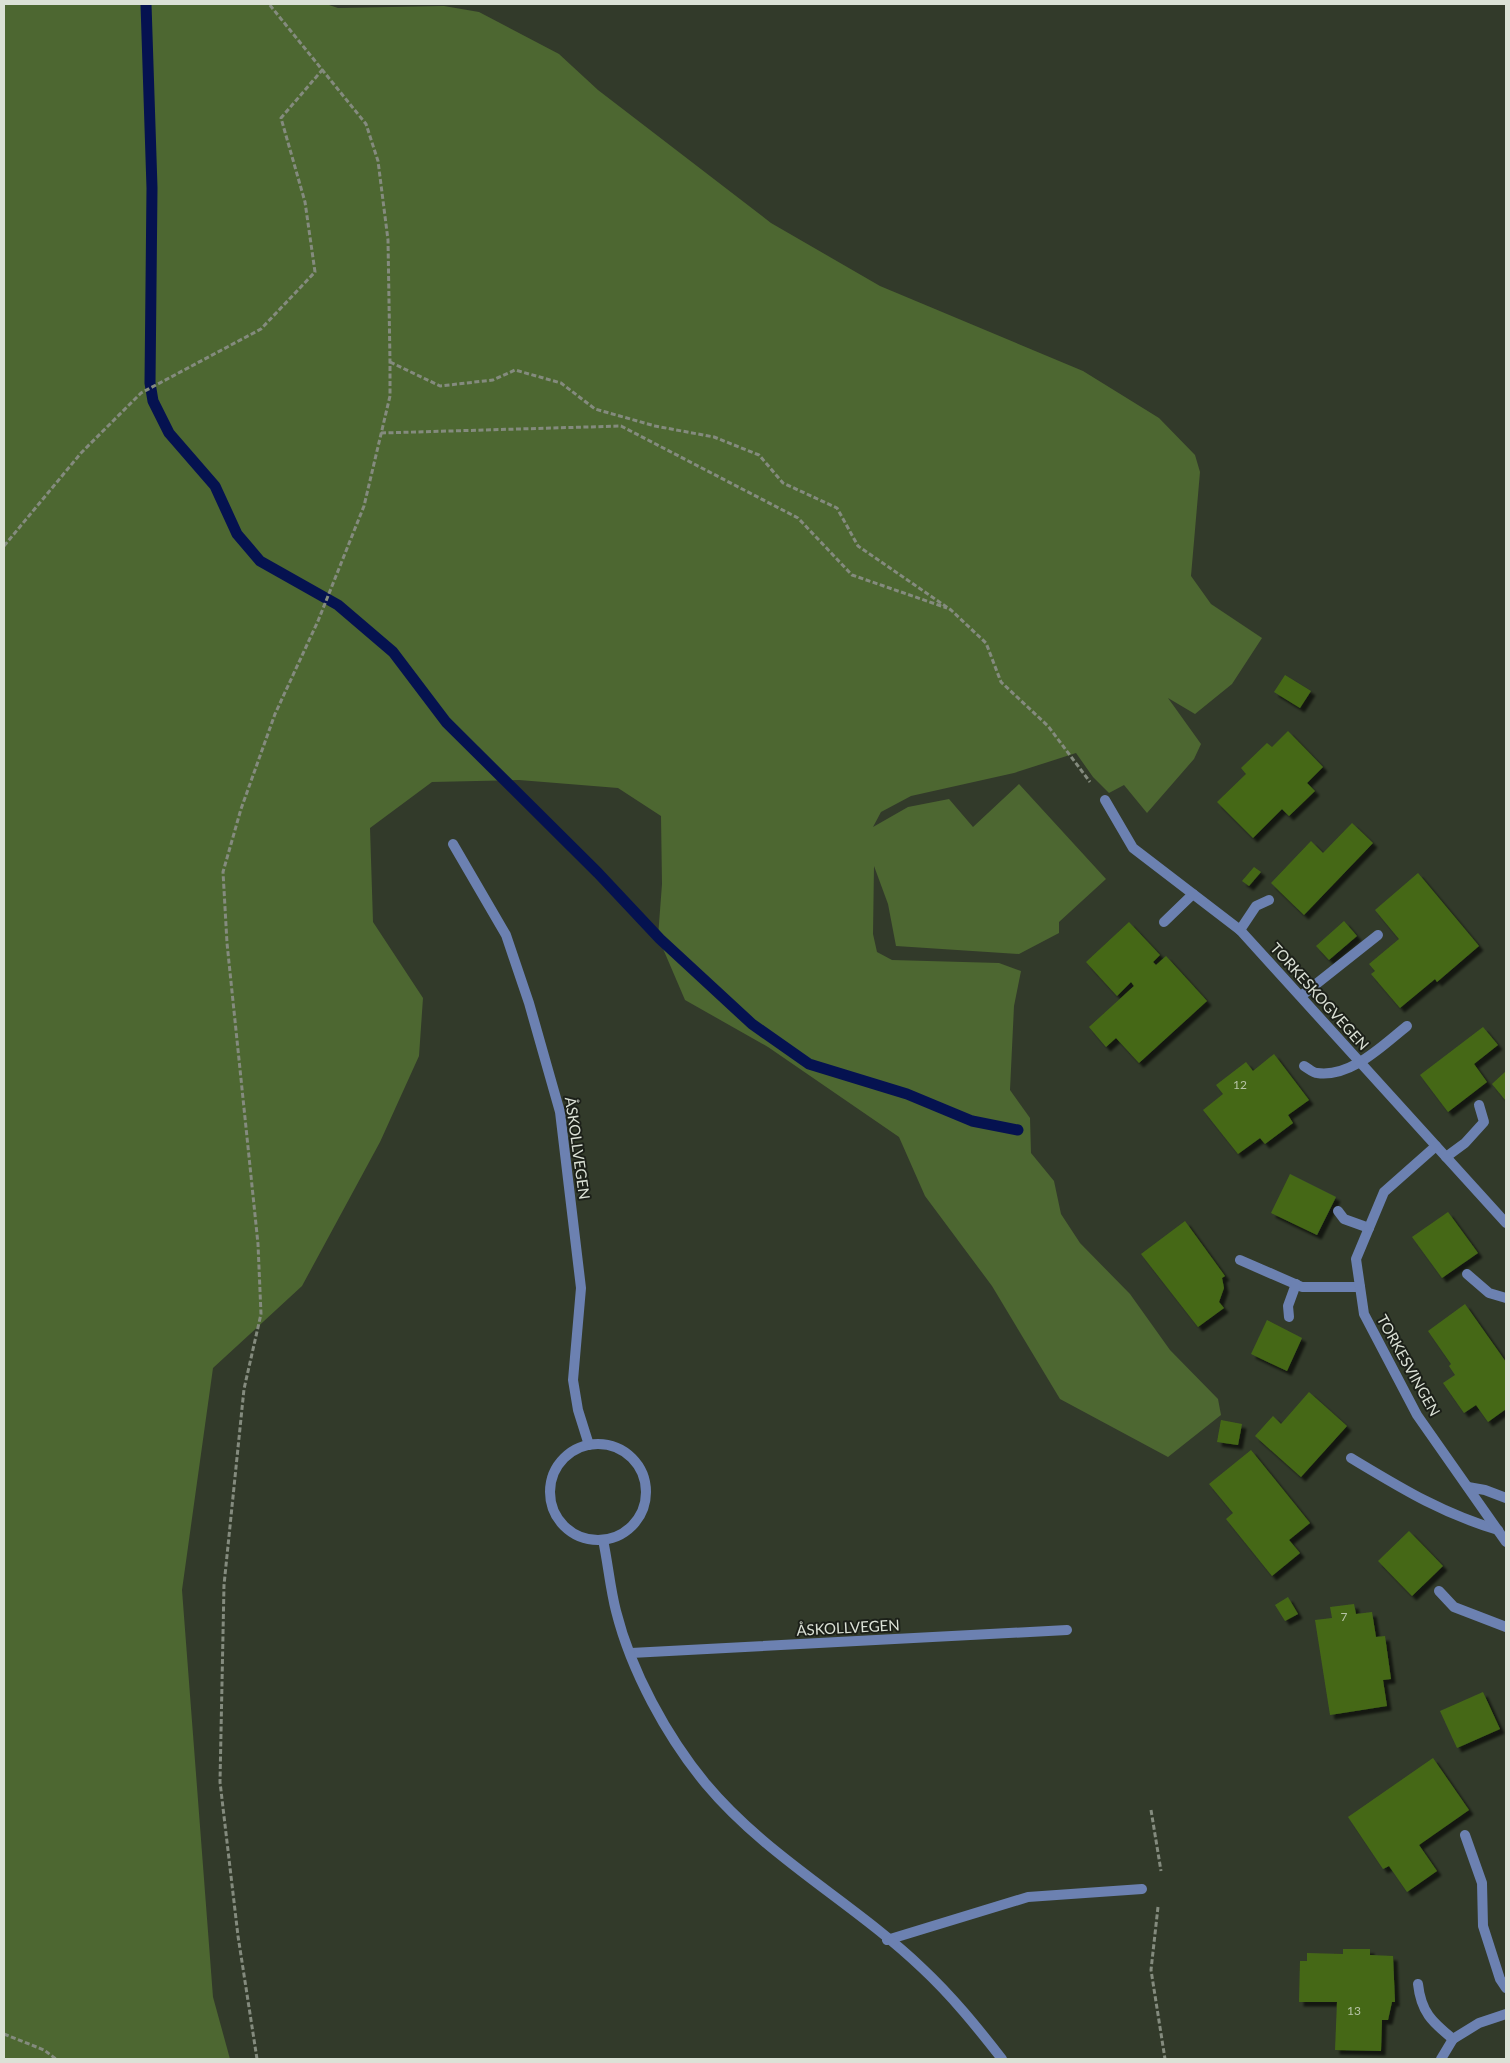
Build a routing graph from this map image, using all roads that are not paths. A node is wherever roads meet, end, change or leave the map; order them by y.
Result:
1 (1105, 800) road end
2 (453, 844) dead end
3 (1193, 894) junction
4 (1269, 900) dead end
5 (1164, 922) dead end
6 (1240, 930) junction
7 (1378, 935) dead end
8 (1302, 996) junction
9 (1406, 1026) dead end
10 (1361, 1062) junction
11 (1304, 1066) dead end
12 (1479, 1105) dead end
13 (1436, 1146) junction
14 (1446, 1157) junction
15 (1338, 1211) dead end
16 (1506, 1222) edge
17 (1369, 1228) junction
18 (1240, 1260) dead end
19 (1467, 1274) dead end
20 (1296, 1284) junction
21 (1360, 1287) junction
22 (1506, 1298) edge
23 (1289, 1317) dead end
24 (589, 1445) junction
25 (1351, 1458) dead end
26 (1468, 1488) junction
27 (1506, 1498) edge
28 (1498, 1530) junction
29 (603, 1540) junction
30 (1506, 1542) edge
31 (1439, 1591) dead end
32 (1506, 1627) edge
33 (1067, 1630) dead end
34 (632, 1653) junction
35 (1465, 1835) dead end
36 (1142, 1889) dead end
37 (888, 1940) junction
38 (1418, 1984) dead end
39 (1506, 1988) edge
40 (1506, 2014) edge
41 (1453, 2039) junction
42 (1002, 2059) edge
43 (1441, 2059) edge

1 - 3 street, TORKESKOGVEGEN
2 - 24 street, ÅSKOLLVEGEN
3 - 5 street
3 - 6 street, TORKESKOGVEGEN
4 - 6 street
6 - 8 street, TORKESKOGVEGEN
7 - 8 street
8 - 10 street, TORKESKOGVEGEN
9 - 10 street
10 - 11 street
10 - 13 street, TORKESKOGVEGEN
12 - 14 street
13 - 14 street, TORKESKOGVEGEN
13 - 17 street, TORKESVINGEN
14 - 16 street, TORKESKOGVEGEN
15 - 17 street
17 - 21 street, TORKESVINGEN
18 - 20 street
19 - 22 street
20 - 21 street
20 - 23 street
21 - 26 street, TORKESVINGEN
24 - 29 street
24 - 29 street
25 - 28 street
26 - 27 street
26 - 28 street, TORKESVINGEN
28 - 30 street, TORKESVINGEN
29 - 34 street
31 - 32 street
33 - 34 street, ÅSKOLLVEGEN
34 - 37 street
35 - 39 street
36 - 37 street
37 - 42 street
38 - 41 street
40 - 41 street
41 - 43 street

